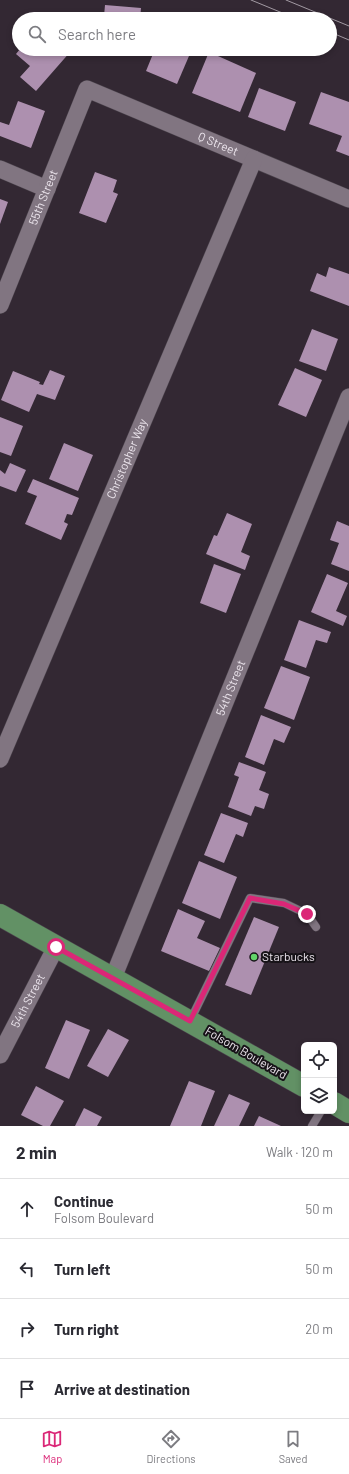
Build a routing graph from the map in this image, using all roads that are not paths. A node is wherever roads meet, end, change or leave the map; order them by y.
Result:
1 (87, 89) joint
2 (254, 159) junction
3 (0, 169) edge
4 (47, 189) junction
5 (349, 199) edge
6 (0, 305) edge
7 (349, 397) edge
8 (0, 759) edge
9 (0, 915) edge
10 (316, 927) dead end
11 (56, 947) junction
12 (113, 978) junction
13 (190, 1021) junction
14 (2, 1049) edge
15 (301, 1084) edge
16 (319, 1114) edge
17 (312, 1126) edge

1 - 2 street, Q Street
1 - 4 street, 55th Street
2 - 5 street, Q Street
2 - 8 street, Christopher Way
3 - 4 street
4 - 6 street, 55th Street
7 - 12 street, 54th Street
9 - 11 main road, Folsom Boulevard
10 - 13 lane
11 - 12 main road, Folsom Boulevard
11 - 14 street, 54th Street
12 - 13 main road, Folsom Boulevard
13 - 15 main road, Folsom Boulevard
16 - 17 lane

